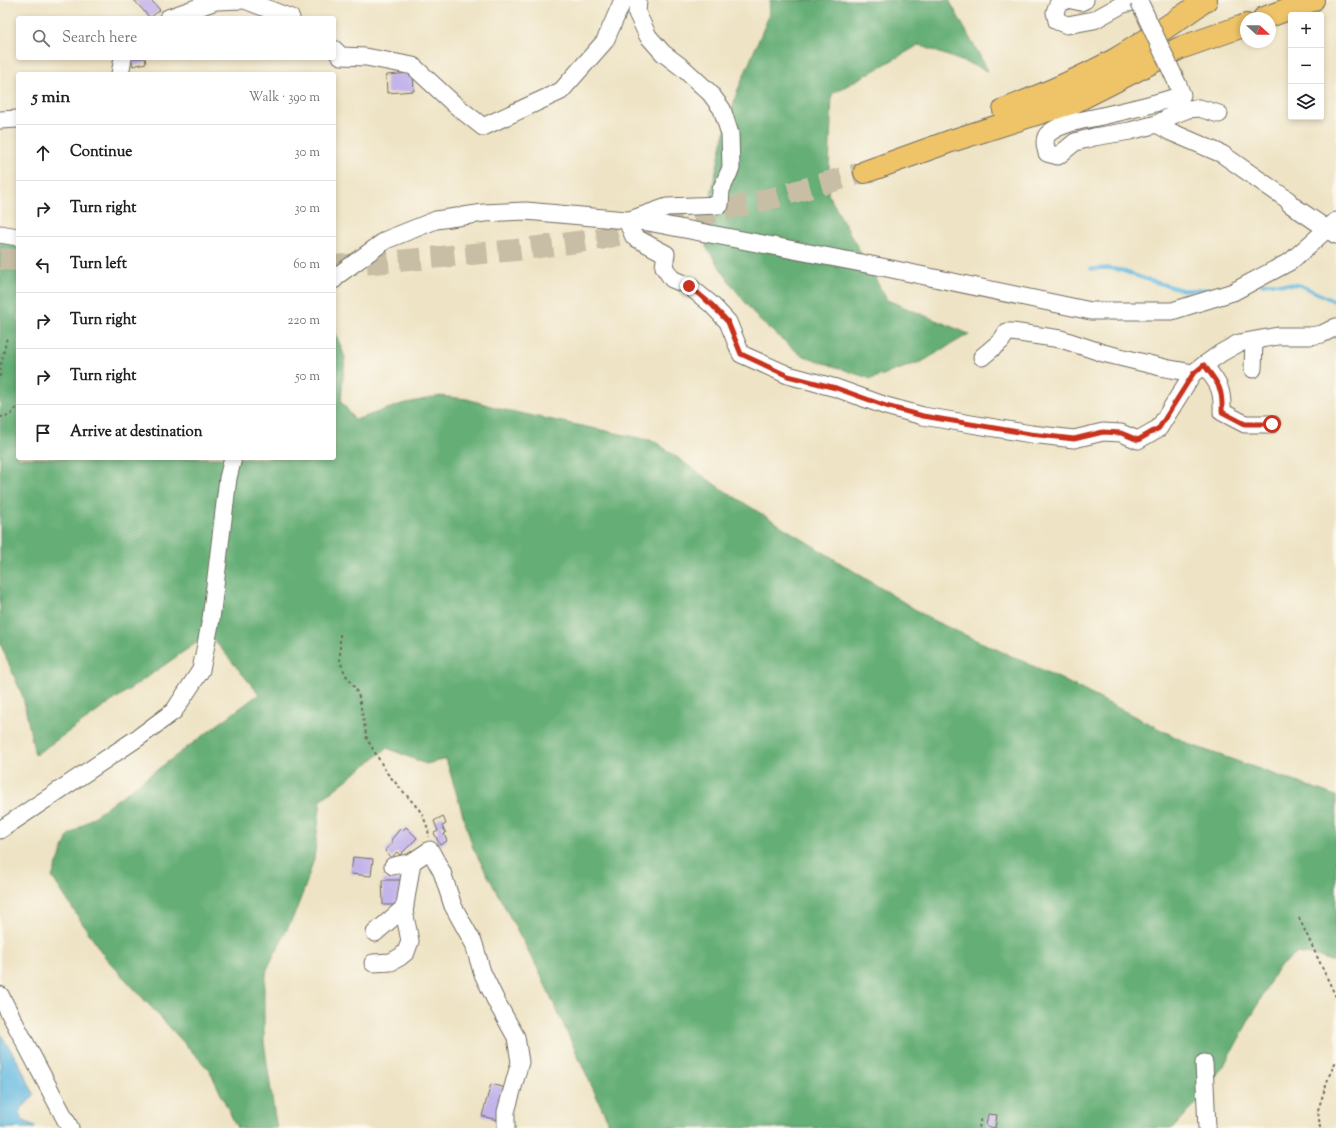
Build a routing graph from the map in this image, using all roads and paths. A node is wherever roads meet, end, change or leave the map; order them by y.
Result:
1 (245, 0) edge
2 (623, 0) edge
3 (638, 0) edge
4 (1067, 0) edge
5 (1072, 0) edge
6 (1085, 0) edge
7 (1206, 0) edge
8 (1313, 0) edge
9 (1139, 1) edge
10 (1276, 14) edge
11 (174, 16) edge
12 (287, 16) edge
13 (1240, 27) edge
14 (336, 51) edge
15 (122, 60) edge
16 (120, 72) edge
17 (1219, 114) dead end
18 (16, 119) edge
19 (0, 120) edge
20 (1157, 124) junction
21 (952, 141) junction
22 (865, 172) tunnel mouth
23 (627, 221) junction
24 (1333, 229) edge
25 (0, 234) edge
26 (16, 237) edge
27 (336, 278) edge
28 (1336, 327) edge
29 (7, 337) dead end
30 (1254, 341) junction
31 (982, 357) dead end
32 (1199, 369) junction
33 (1254, 369) dead end
34 (0, 377) edge
35 (16, 408) edge
36 (1222, 412) junction
37 (0, 416) edge
38 (1272, 424) dead end
39 (1236, 433) dead end
40 (232, 460) edge
41 (340, 634) dead end
42 (0, 830) edge
43 (430, 850) junction
44 (412, 862) junction
45 (393, 866) dead end
46 (405, 907) junction
47 (1299, 918) dead end
48 (375, 933) dead end
49 (373, 963) dead end
50 (0, 995) edge
51 (1336, 997) edge
52 (1336, 1061) edge
53 (1204, 1063) dead end
54 (981, 1117) dead end
55 (509, 1126) edge
56 (70, 1128) edge
57 (979, 1128) edge
58 (1207, 1128) edge
59 (1320, 1128) edge

1 - 11 street
1 - 12 street
2 - 14 street
3 - 23 street
4 - 9 street
5 - 6 street
7 - 21 highway
8 - 10 highway
9 - 20 street, bridge
13 - 21 highway
15 - 16 street
17 - 20 street
18 - 19 street
20 - 24 street
21 - 22 highway
23 - 24 street
23 - 27 street
23 - 32 street
25 - 26 street
28 - 30 street
29 - 34 path
30 - 32 street
30 - 33 street
31 - 32 street
32 - 36 street
35 - 37 path
36 - 38 street
36 - 39 street
40 - 42 street
41 - 43 path
43 - 44 street
43 - 55 street
44 - 45 street
44 - 46 street
46 - 48 street
46 - 49 street
47 - 51 path
50 - 56 street
52 - 59 path
53 - 58 street
54 - 57 path

